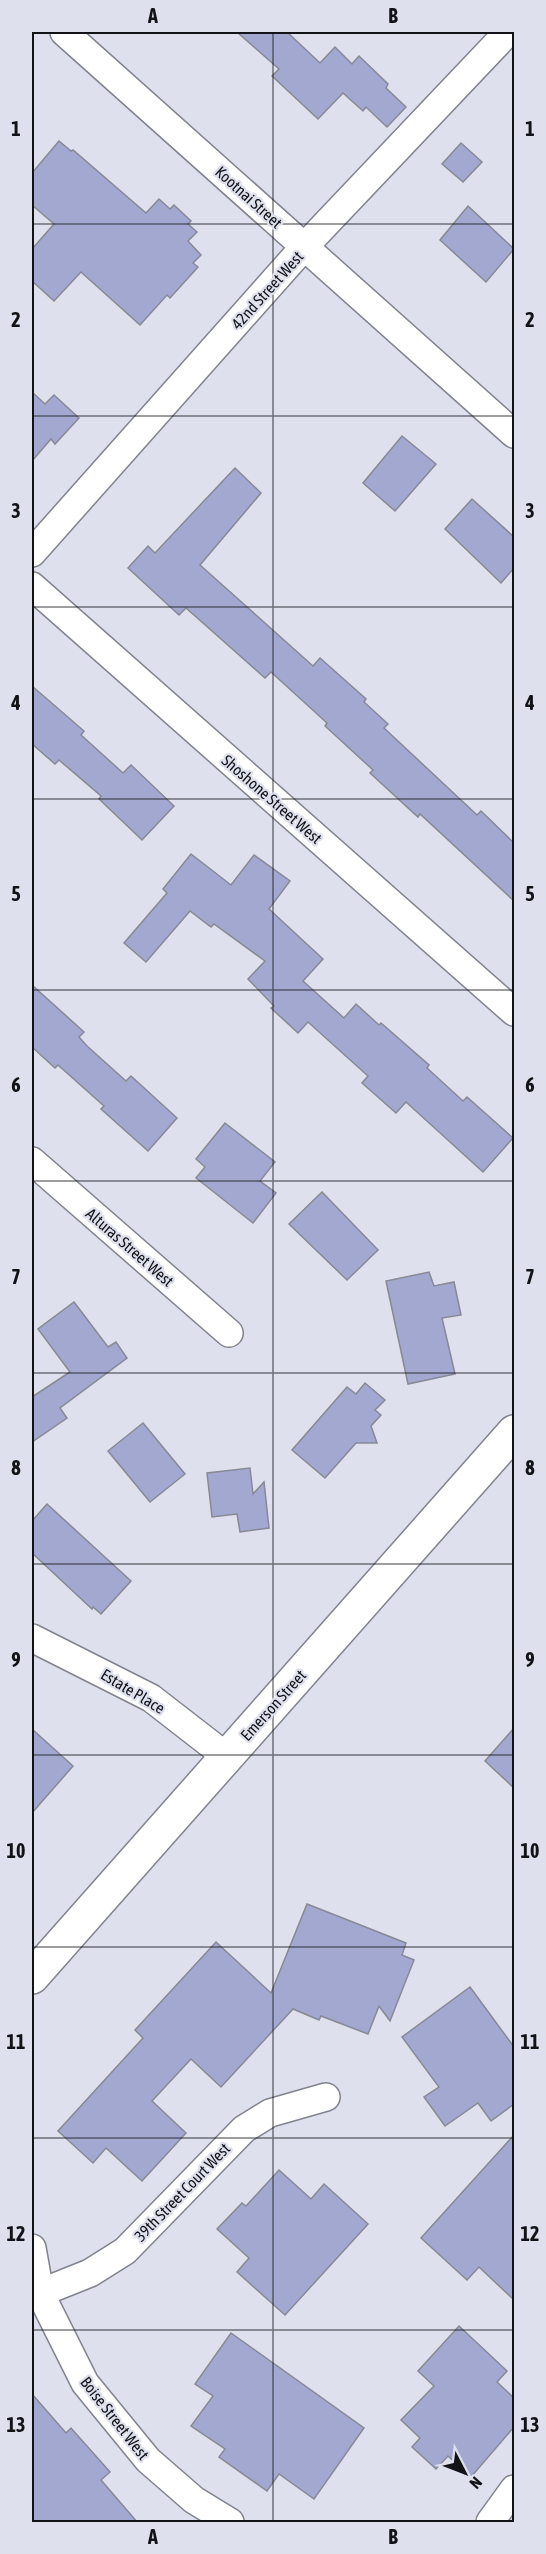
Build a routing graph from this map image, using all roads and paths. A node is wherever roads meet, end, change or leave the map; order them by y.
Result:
1 (64, 32) edge
2 (508, 32) edge
3 (304, 248) junction
4 (514, 434) edge
5 (32, 553) edge
6 (32, 586) edge
7 (514, 1012) edge
8 (32, 1161) edge
9 (229, 1333) dead end
10 (514, 1432) edge
11 (32, 1638) edge
12 (226, 1757) junction
13 (32, 1977) edge
14 (326, 2097) dead end
15 (32, 2248) edge
16 (40, 2293) junction
17 (514, 2489) edge
18 (230, 2523) edge
19 (490, 2523) edge

1 - 3 street, Kootnai Street
2 - 3 street, 42nd Street West
3 - 4 street, Kootnai Street
3 - 5 street, 42nd Street West
6 - 7 street, Shoshone Street West
8 - 9 street, Alturas Street West
10 - 12 main road, Emerson Street
11 - 12 street, Estate Place
12 - 13 main road, Emerson Street
14 - 16 street, 39th Street Court West
15 - 16 street, Boise Street West
16 - 18 street, Boise Street West
17 - 19 street

